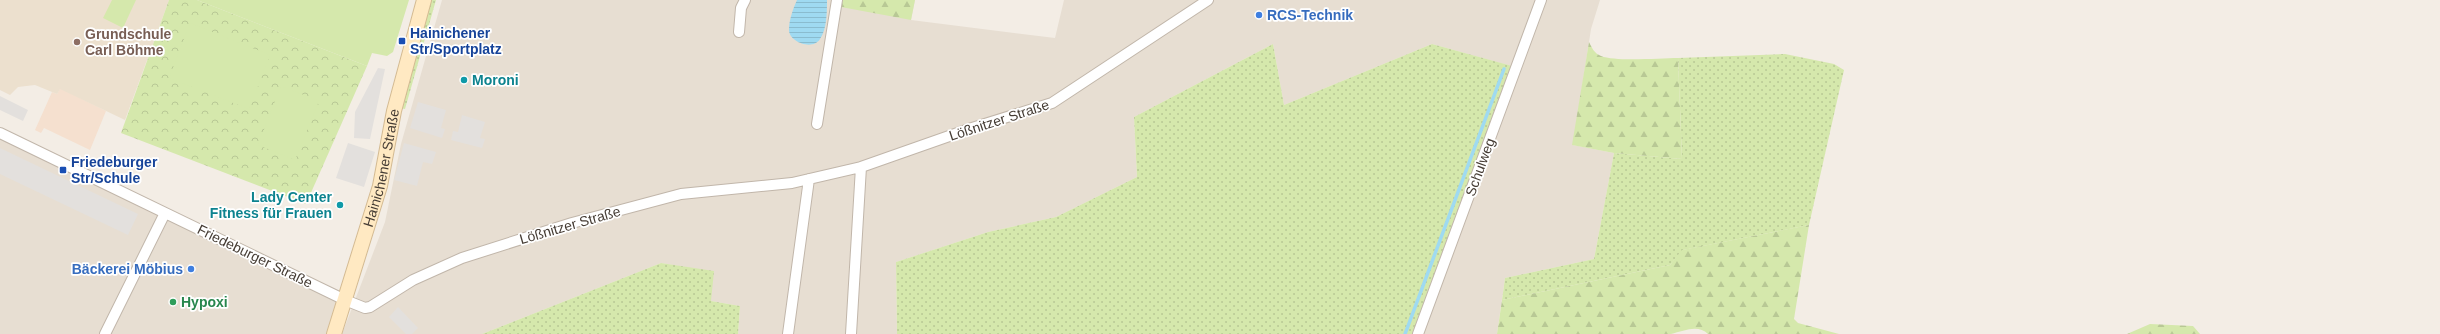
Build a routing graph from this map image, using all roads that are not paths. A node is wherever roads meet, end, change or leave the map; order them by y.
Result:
1 (424, 0) edge
2 (746, 0) edge
3 (837, 0) edge
4 (1208, 0) edge
5 (1541, 0) edge
6 (739, 32) dead end
7 (817, 124) dead end
8 (0, 133) edge
9 (860, 167) junction
10 (809, 178) junction
11 (165, 212) junction
12 (345, 300) junction
13 (105, 334) edge
14 (334, 334) edge
15 (788, 334) edge
16 (851, 334) edge
17 (1418, 334) edge

1 - 12 main road, Hainichener Straße
2 - 6 street
3 - 7 street
4 - 9 street, Lößnitzer Straße
5 - 17 street, Schulweg
8 - 11 street, Friedeburger Straße
9 - 10 street, Lößnitzer Straße
9 - 16 street
10 - 12 street, Lößnitzer Straße
10 - 15 street
11 - 12 street, Friedeburger Straße
11 - 13 street
12 - 14 main road, Hainichener Straße

